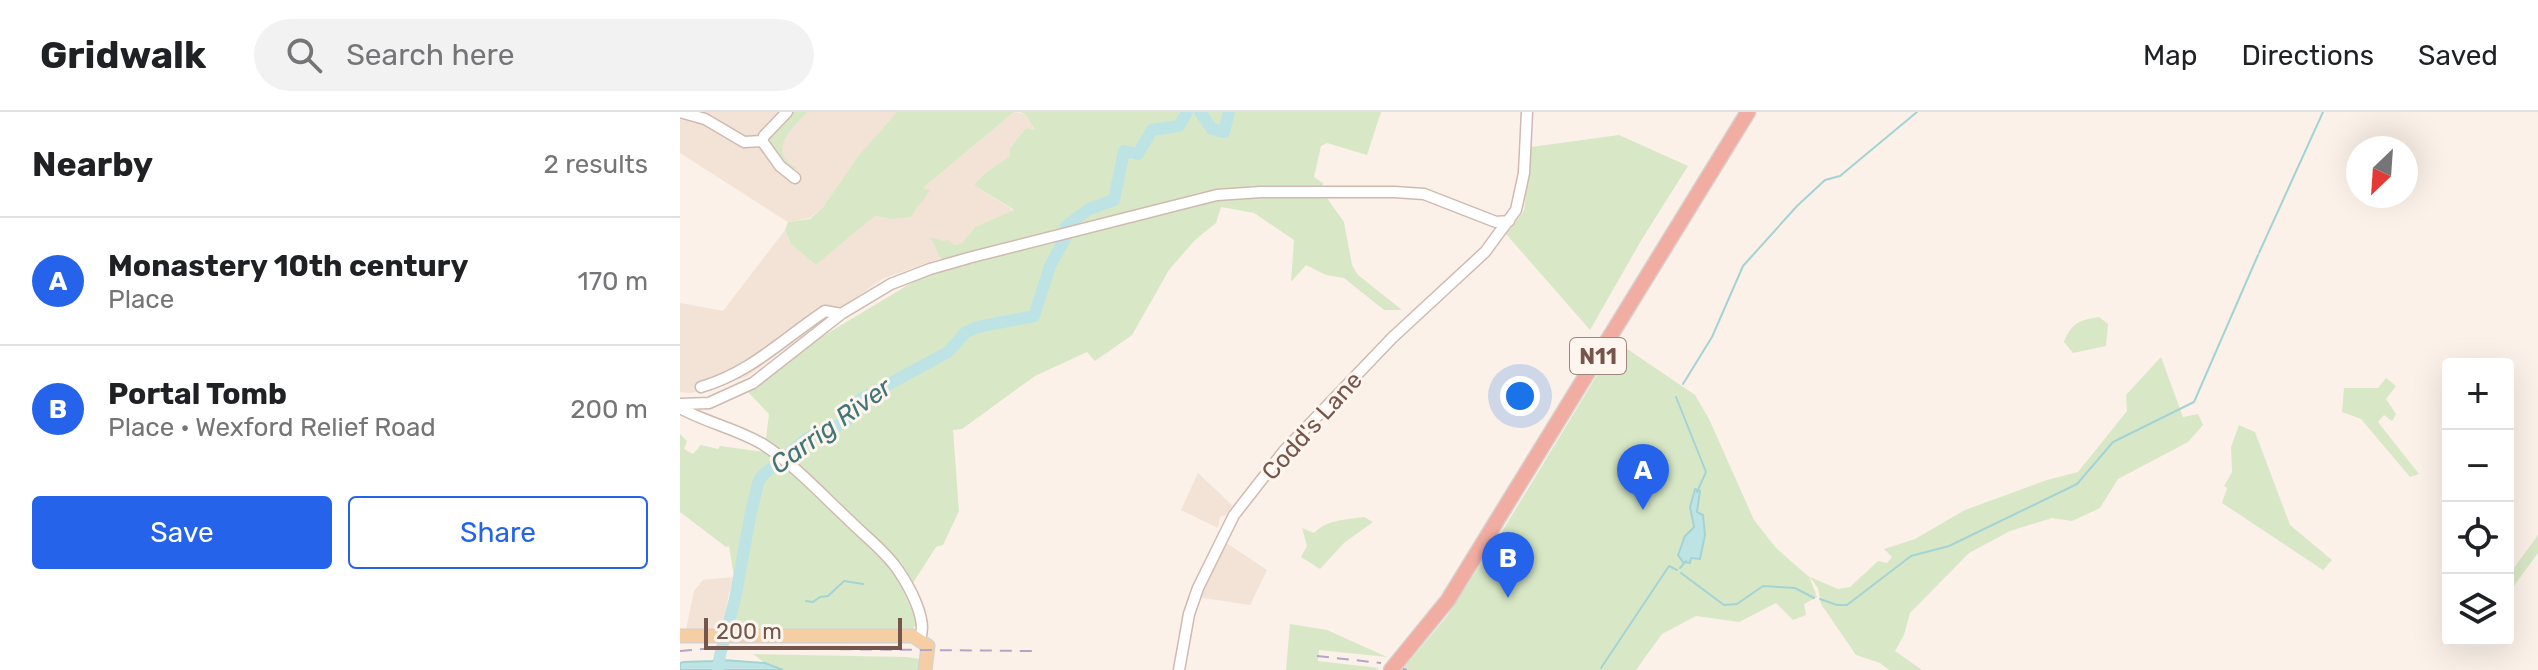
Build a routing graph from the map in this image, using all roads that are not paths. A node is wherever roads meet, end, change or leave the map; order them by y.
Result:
1 (680, 112) edge
2 (787, 112) edge
3 (1527, 112) edge
4 (1748, 112) edge
5 (762, 141) junction
6 (795, 178) dead end
7 (1509, 221) junction
8 (841, 314) junction
9 (701, 387) dead end
10 (709, 403) junction
11 (680, 406) edge
12 (708, 421) junction
13 (680, 636) edge
14 (920, 638) junction
15 (925, 670) edge
16 (1179, 670) edge
17 (1391, 670) edge

1 - 5 street
2 - 5 street
3 - 7 street, Codd's Lane
4 - 17 highway, N11
5 - 6 street
7 - 8 street
7 - 16 street, Codd's Lane
8 - 9 street
8 - 10 street
10 - 11 street
10 - 12 street
11 - 12 street
12 - 14 street
13 - 14 main road
14 - 15 main road

